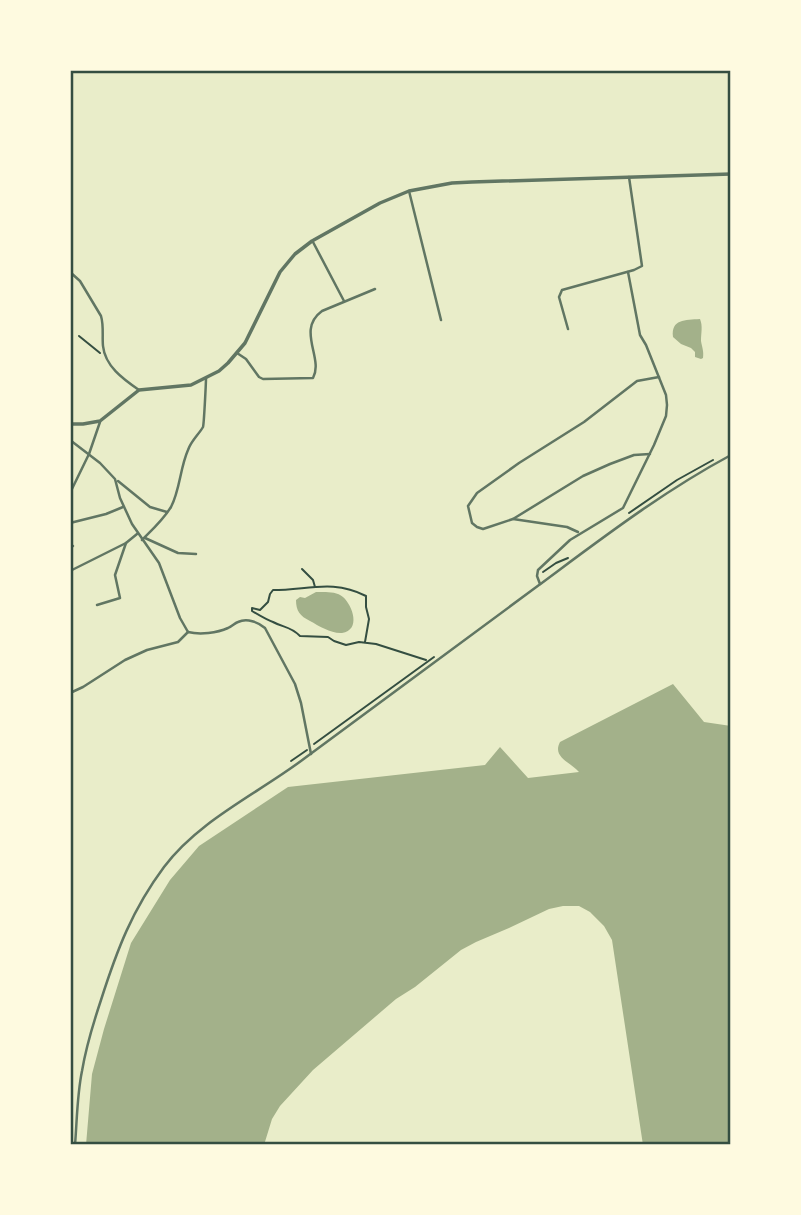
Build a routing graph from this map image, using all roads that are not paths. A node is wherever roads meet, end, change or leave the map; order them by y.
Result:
1 (731, 174) edge
2 (629, 177) junction
3 (409, 191) junction
4 (312, 241) junction
5 (70, 272) edge
6 (628, 272) junction
7 (375, 289) dead end
8 (344, 301) junction
9 (441, 320) dead end
10 (568, 329) dead end
11 (237, 353) junction
12 (659, 377) junction
13 (206, 378) junction
14 (139, 390) junction
15 (100, 421) junction
16 (70, 424) edge
17 (70, 440) edge
18 (89, 454) junction
19 (650, 454) junction
20 (731, 455) edge
21 (115, 479) junction
22 (70, 493) edge
23 (124, 506) junction
24 (168, 512) junction
25 (513, 519) junction
26 (70, 523) edge
27 (580, 533) junction
28 (137, 534) junction
29 (143, 539) junction
30 (126, 543) junction
31 (196, 554) dead end
32 (70, 571) edge
33 (540, 584) junction
34 (97, 605) dead end
35 (188, 632) junction
36 (70, 693) edge
37 (311, 754) junction
38 (75, 1145) edge

1 - 2 street
2 - 3 street
2 - 6 street
3 - 4 street
3 - 9 street
4 - 8 street
4 - 11 street
5 - 14 street
6 - 10 street
6 - 12 street
7 - 8 street
8 - 11 street
11 - 13 street
12 - 19 street
12 - 25 street
13 - 14 street
13 - 24 street
14 - 15 street
15 - 16 street
15 - 18 street
17 - 18 street
18 - 21 street
18 - 22 street
19 - 25 street
19 - 27 street
20 - 33 street
21 - 23 street
21 - 24 street
23 - 26 street
23 - 28 street
24 - 29 street
25 - 27 street
27 - 33 street
28 - 29 street
28 - 30 street
29 - 31 street
29 - 35 street
30 - 32 street
30 - 34 street
33 - 37 street
35 - 36 street
35 - 37 street
37 - 38 street

